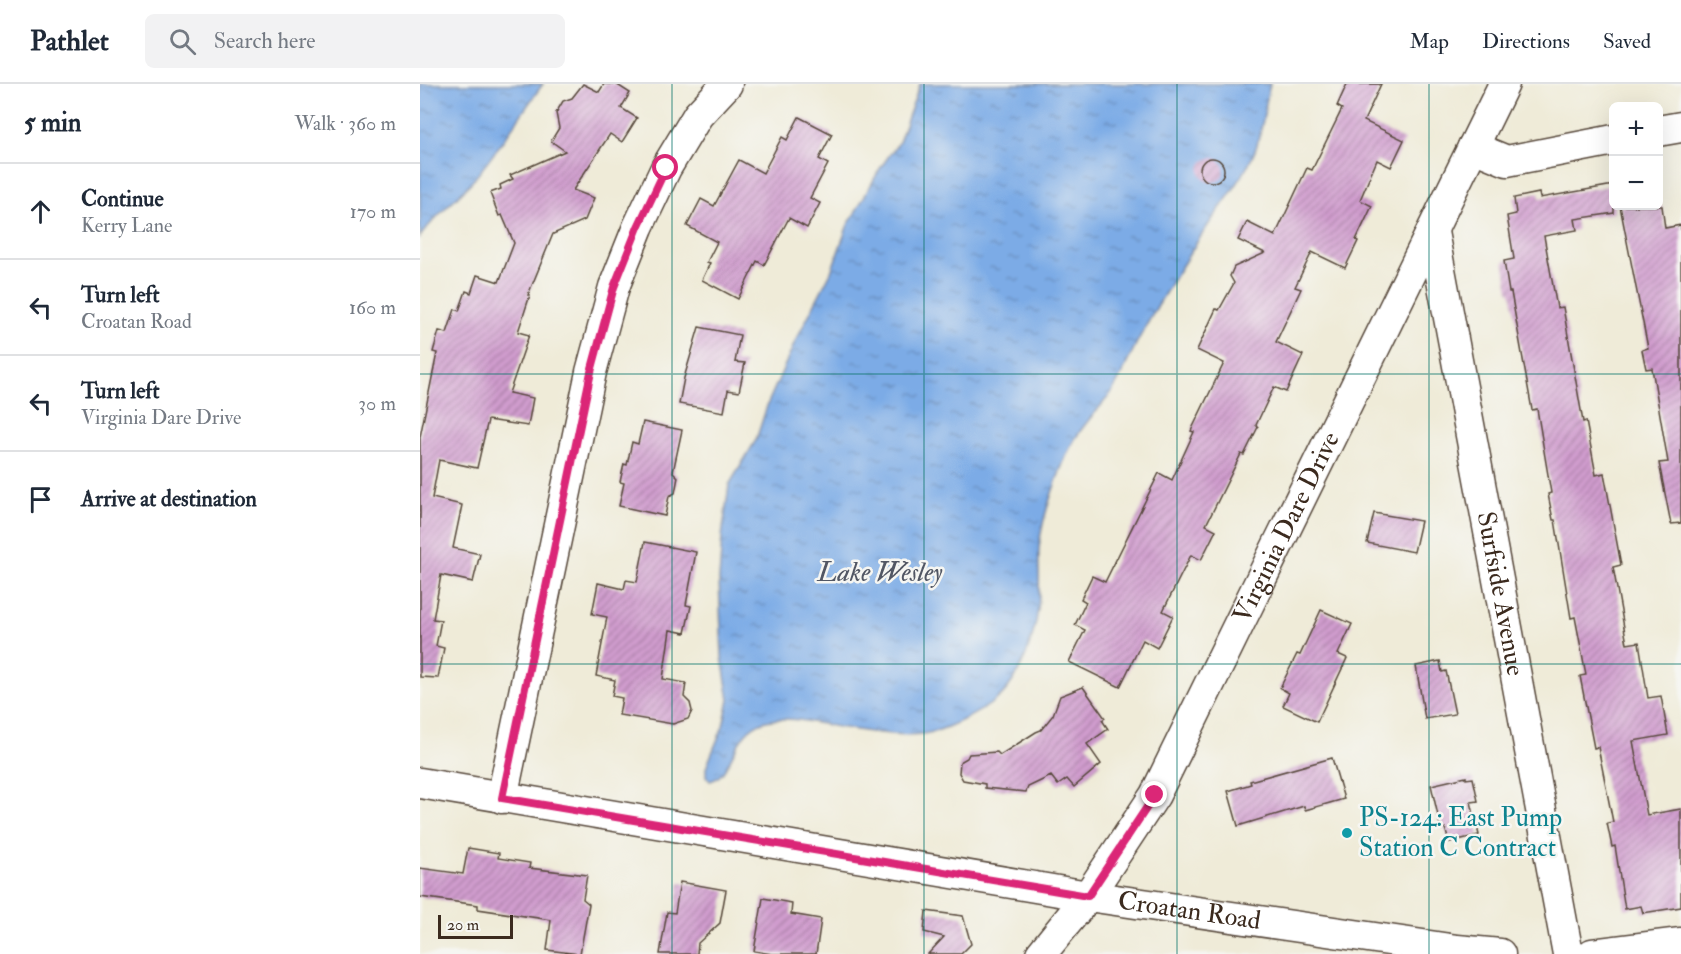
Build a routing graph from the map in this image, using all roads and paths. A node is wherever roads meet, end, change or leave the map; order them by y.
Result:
1 (727, 84) edge
2 (1504, 84) edge
3 (1681, 127) edge
4 (1663, 130) edge
5 (1609, 141) edge
6 (1473, 147) junction
7 (1433, 232) junction
8 (420, 783) edge
9 (502, 798) junction
10 (1088, 896) junction
11 (1681, 943) edge
12 (1041, 954) edge
13 (1500, 954) edge
14 (1568, 954) edge
15 (1592, 954) edge

1 - 9 street
2 - 6 street, Virginia Dare Drive
3 - 4 street
5 - 6 street
6 - 7 street, Virginia Dare Drive
7 - 10 street, Virginia Dare Drive
7 - 14 street, Surfside Avenue
8 - 9 street, Croatan Road
9 - 10 street, Croatan Road
10 - 12 street, Virginia Dare Drive
10 - 13 street, Croatan Road
11 - 15 street

